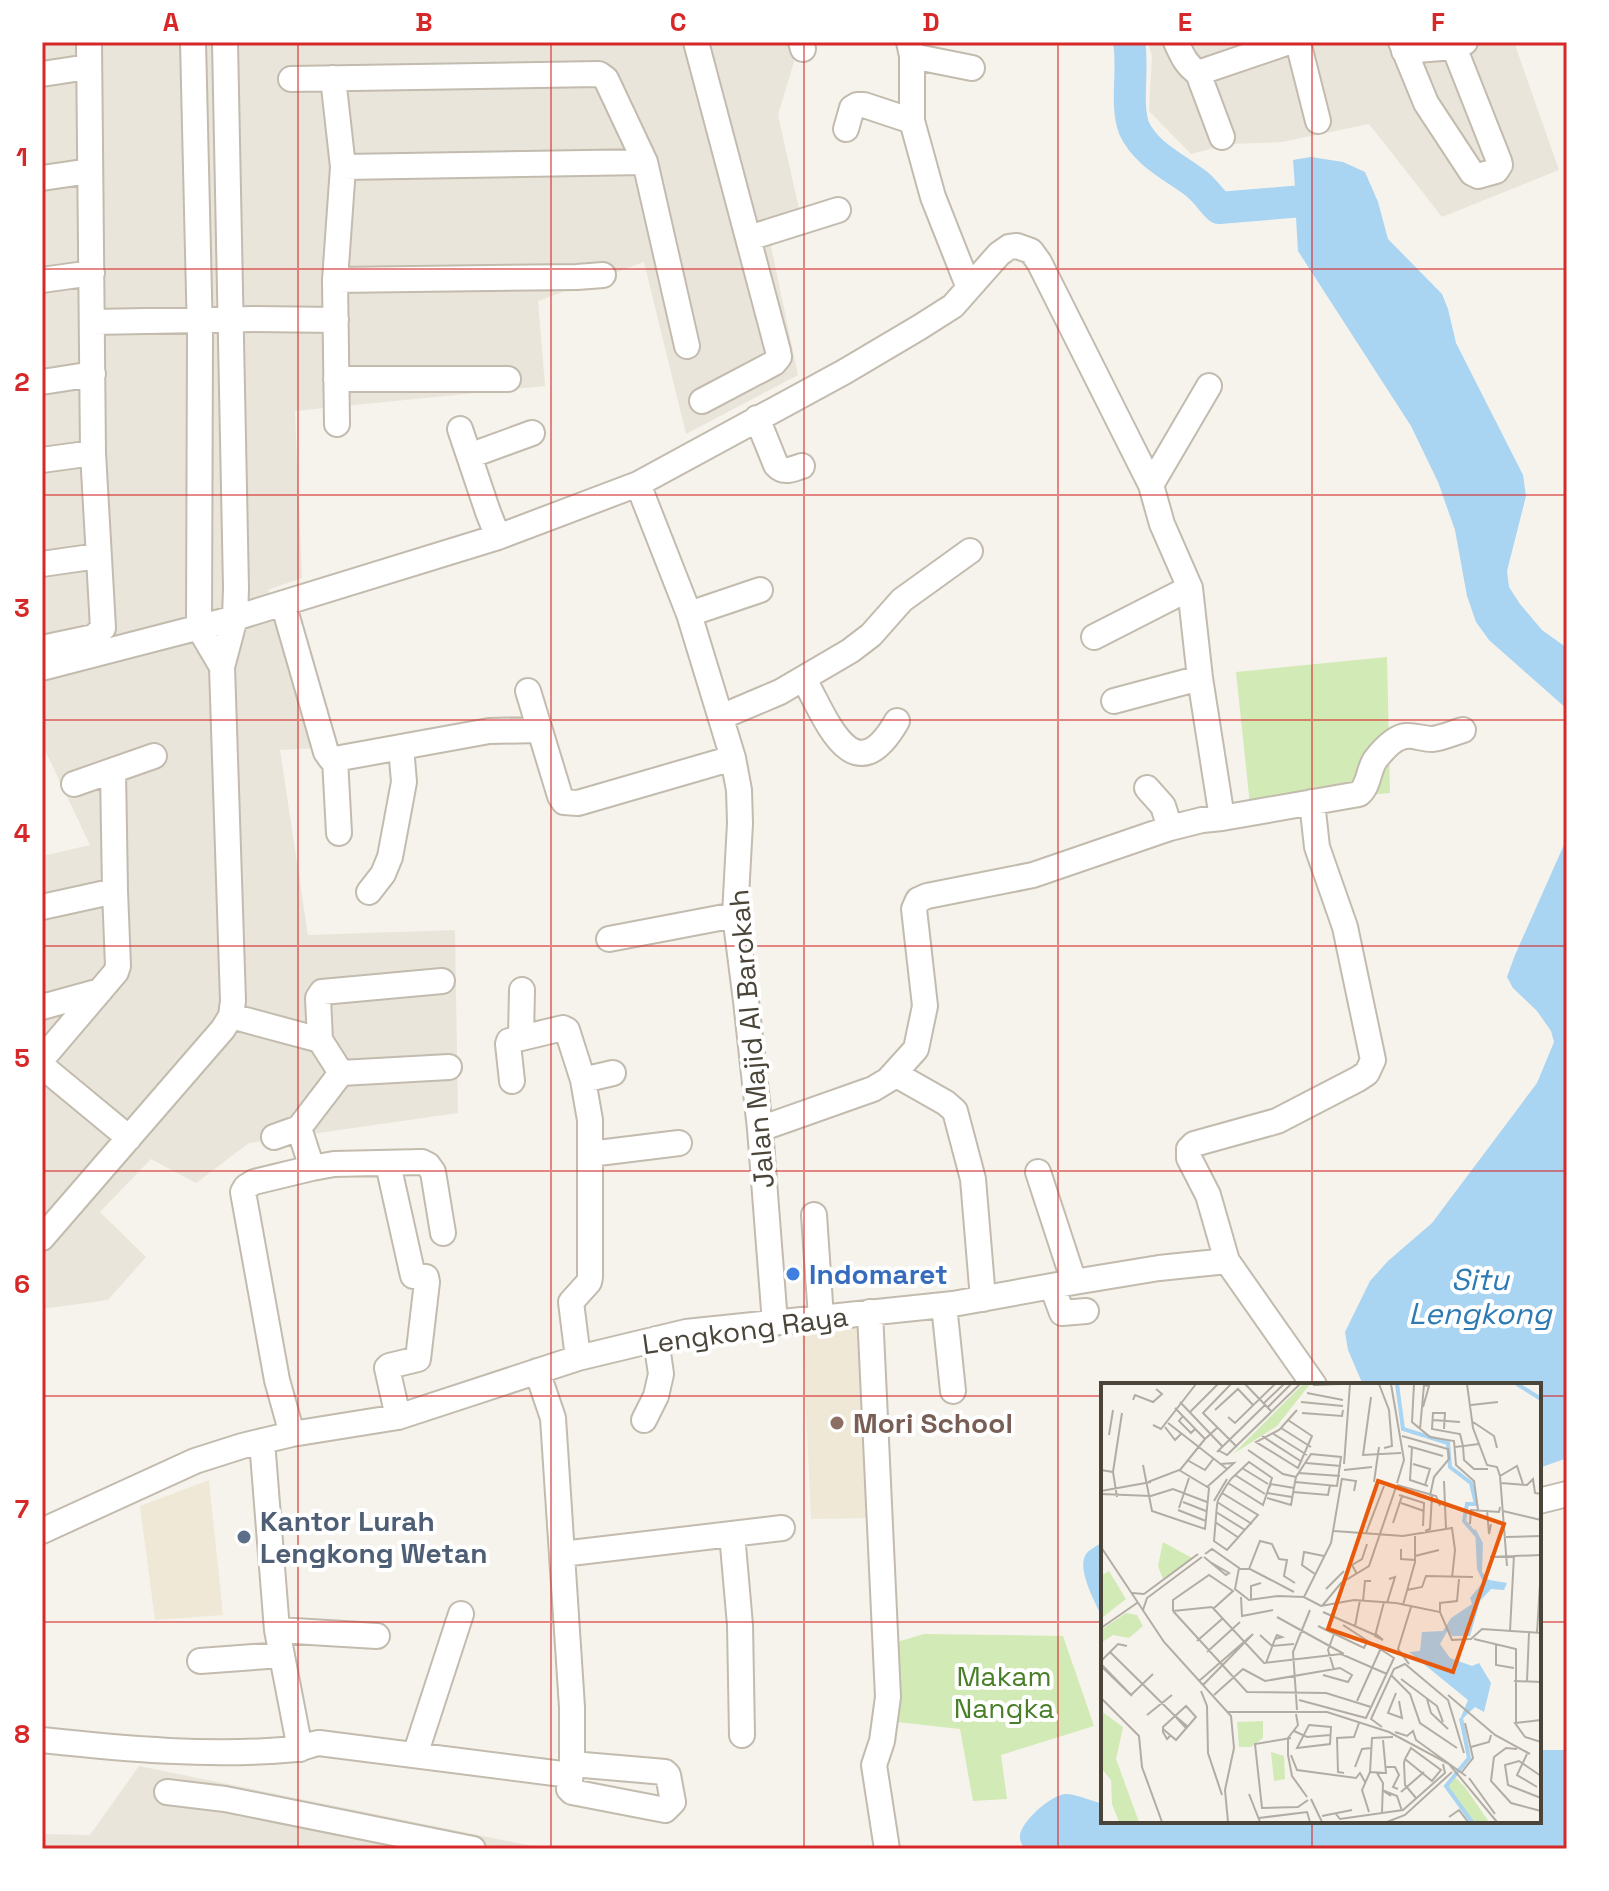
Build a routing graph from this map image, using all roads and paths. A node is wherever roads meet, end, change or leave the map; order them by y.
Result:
1 (89, 42) edge
2 (193, 42) edge
3 (225, 42) edge
4 (696, 42) edge
5 (1176, 42) edge
6 (1289, 42) edge
7 (1298, 42) edge
8 (1460, 45) edge
9 (1402, 46) edge
10 (911, 49) edge
11 (88, 67) junction
12 (972, 68) dead end
13 (1198, 73) junction
14 (42, 74) edge
15 (333, 78) junction
16 (291, 79) dead end
17 (912, 121) junction
18 (1318, 121) dead end
19 (846, 129) dead end
20 (1222, 137) dead end
21 (645, 162) junction
22 (343, 167) junction
23 (90, 171) junction
24 (42, 178) edge
25 (838, 210) dead end
26 (749, 238) junction
27 (92, 273) junction
28 (603, 275) dead end
29 (42, 280) edge
30 (335, 280) junction
31 (969, 288) junction
32 (230, 328) junction
33 (336, 328) junction
34 (199, 329) junction
35 (92, 330) junction
36 (687, 346) dead end
37 (93, 374) junction
38 (336, 379) junction
39 (508, 379) dead end
40 (42, 382) edge
41 (1209, 386) dead end
42 (702, 401) dead end
43 (757, 418) junction
44 (337, 424) dead end
45 (460, 429) dead end
46 (532, 433) dead end
47 (93, 453) junction
48 (469, 456) junction
49 (42, 460) edge
50 (802, 466) dead end
51 (638, 484) junction
52 (1151, 485) junction
53 (498, 537) junction
54 (970, 551) dead end
55 (98, 556) junction
56 (42, 564) edge
57 (200, 588) junction
58 (236, 588) junction
59 (1190, 588) junction
60 (760, 590) dead end
61 (283, 603) junction
62 (689, 614) junction
63 (235, 618) junction
64 (199, 628) junction
65 (1094, 637) dead end
66 (42, 648) edge
67 (222, 667) junction
68 (42, 668) edge
69 (1200, 678) junction
70 (804, 679) junction
71 (528, 691) dead end
72 (1114, 701) dead end
73 (721, 717) junction
74 (897, 721) dead end
75 (540, 730) junction
76 (1463, 730) dead end
77 (401, 747) junction
78 (154, 756) dead end
79 (733, 758) junction
80 (335, 759) junction
81 (113, 771) junction
82 (74, 784) dead end
83 (1147, 788) dead end
84 (1312, 802) junction
85 (1222, 818) junction
86 (1170, 828) junction
87 (339, 833) dead end
88 (115, 891) junction
89 (369, 892) dead end
90 (42, 907) edge
91 (735, 915) junction
92 (609, 939) dead end
93 (442, 981) dead end
94 (522, 990) dead end
95 (100, 991) junction
96 (42, 1007) edge
97 (231, 1016) junction
98 (521, 1037) junction
99 (320, 1040) junction
100 (42, 1059) edge
101 (42, 1066) edge
102 (449, 1067) dead end
103 (341, 1073) junction
104 (613, 1073) dead end
105 (42, 1074) edge
106 (895, 1074) junction
107 (583, 1080) junction
108 (512, 1081) dead end
109 (299, 1128) junction
110 (760, 1129) junction
111 (274, 1137) dead end
112 (126, 1141) junction
113 (679, 1143) dead end
114 (590, 1154) junction
115 (388, 1164) junction
116 (312, 1168) junction
117 (1038, 1172) dead end
118 (814, 1215) dead end
119 (443, 1233) dead end
120 (42, 1238) edge
121 (1227, 1261) junction
122 (1063, 1284) junction
123 (983, 1299) junction
124 (944, 1305) junction
125 (1086, 1311) dead end
126 (870, 1312) junction
127 (821, 1318) junction
128 (775, 1323) junction
129 (656, 1339) junction
130 (578, 1358) junction
131 (537, 1371) junction
132 (1313, 1383) edge
133 (953, 1391) dead end
134 (398, 1417) junction
135 (644, 1420) dead end
136 (292, 1434) junction
137 (262, 1441) junction
138 (1567, 1494) edge
139 (1541, 1500) edge
140 (782, 1528) dead end
141 (42, 1531) edge
142 (732, 1534) junction
143 (562, 1554) junction
144 (461, 1614) dead end
145 (277, 1630) junction
146 (377, 1636) dead end
147 (282, 1655) junction
148 (200, 1661) dead end
149 (742, 1735) dead end
150 (42, 1740) edge
151 (300, 1749) junction
152 (415, 1755) junction
153 (167, 1792) dead end
154 (473, 1849) edge
155 (887, 1849) edge

1 - 11 street
2 - 34 street
3 - 32 street
4 - 26 street
5 - 13 street
6 - 13 street
7 - 18 street
8 - 9 street
8 - 9 street
10 - 12 street
10 - 17 street
11 - 14 street
11 - 23 street
13 - 20 street
15 - 16 street
15 - 21 street
15 - 22 street
17 - 19 street
17 - 31 street
21 - 22 street
21 - 36 street
22 - 30 street
23 - 24 street
23 - 27 street
25 - 26 street
26 - 42 street
27 - 29 street
27 - 35 street
28 - 30 street
30 - 33 street
31 - 43 street
31 - 52 street
32 - 33 street
32 - 34 street
32 - 58 street
33 - 38 street
34 - 35 street
34 - 57 street
35 - 37 street
37 - 40 street
37 - 47 street
38 - 39 street
38 - 44 street
41 - 52 street
43 - 50 street
43 - 51 street
45 - 48 street
46 - 48 street
47 - 49 street
47 - 55 street
48 - 53 street
51 - 53 street
51 - 62 street, Jalan Majid Al Barokah
52 - 59 street
53 - 61 street
54 - 70 street
55 - 56 street
55 - 66 street
57 - 58 street
57 - 64 street
58 - 63 street
59 - 65 street
59 - 69 street
60 - 62 street
61 - 63 street
61 - 80 street
62 - 73 street, Jalan Majid Al Barokah
63 - 64 street
63 - 67 street
64 - 67 street
64 - 68 street
67 - 97 street
69 - 72 street
69 - 85 street
70 - 73 street
70 - 74 street
71 - 75 street
73 - 79 street, Jalan Majid Al Barokah
75 - 77 street
75 - 79 street
76 - 84 street
77 - 80 street
77 - 89 street
78 - 81 street
79 - 91 street, Jalan Majid Al Barokah
80 - 87 street
81 - 82 street
81 - 88 street
83 - 86 street
84 - 85 street
84 - 121 street
85 - 86 street
86 - 106 street
88 - 90 street
88 - 95 street
91 - 92 street
91 - 110 street, Jalan Majid Al Barokah
93 - 99 street
94 - 98 street
95 - 96 street
95 - 100 street
97 - 99 street
97 - 112 street
98 - 107 street
98 - 108 street
99 - 103 street
101 - 112 street
102 - 103 street
103 - 109 street
104 - 107 street
105 - 112 street
106 - 110 street
106 - 123 street
107 - 114 street
109 - 111 street
109 - 116 street
110 - 128 street, Jalan Majid Al Barokah
112 - 120 street
113 - 114 street
114 - 130 street
115 - 116 street
115 - 119 street
115 - 134 street
116 - 136 street
117 - 122 street
118 - 127 street
121 - 122 street, Lengkong Raya
121 - 132 street
122 - 123 street, Lengkong Raya
122 - 125 street
123 - 124 street, Lengkong Raya
124 - 126 street, Lengkong Raya
124 - 133 street
126 - 127 street, Lengkong Raya
126 - 155 street
127 - 128 street, Lengkong Raya
128 - 129 street, Lengkong Raya
129 - 130 street, Lengkong Raya
129 - 135 street
130 - 131 street, Lengkong Raya
131 - 134 street, Lengkong Raya
131 - 143 street
134 - 136 street, Lengkong Raya
136 - 137 street, Lengkong Raya
137 - 141 street, Lengkong Raya
137 - 145 street
138 - 139 street
140 - 142 street
142 - 143 street
142 - 149 street
143 - 152 street
144 - 152 street
145 - 146 street
145 - 147 street
147 - 148 street
147 - 151 street
150 - 151 street
151 - 152 street
153 - 154 street

